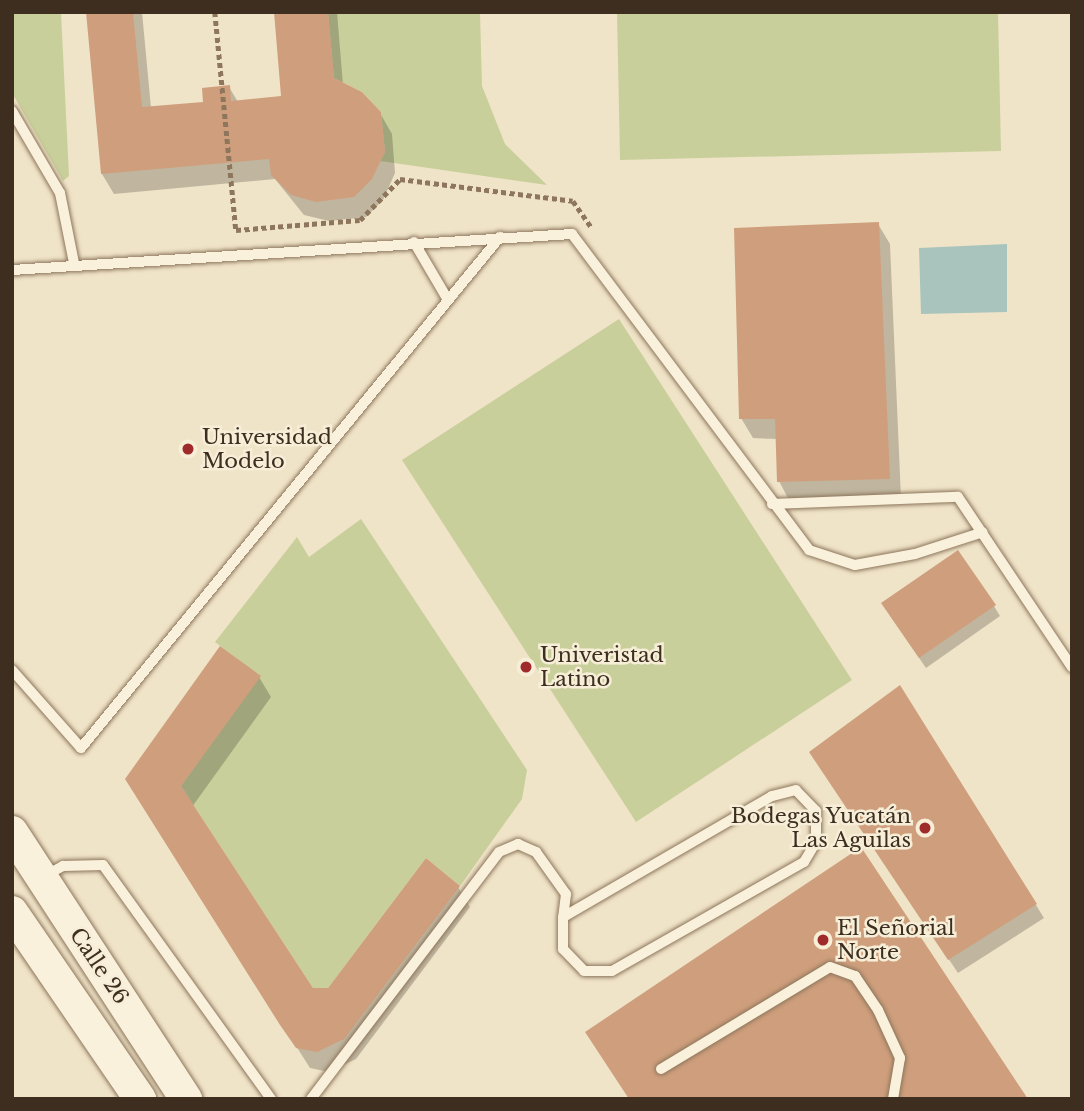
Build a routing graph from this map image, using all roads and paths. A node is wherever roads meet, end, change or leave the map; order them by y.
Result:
1 (215, 12) edge
2 (12, 111) edge
3 (573, 201) dead end
4 (500, 237) junction
5 (414, 242) junction
6 (75, 263) junction
7 (12, 270) edge
8 (449, 300) junction
9 (772, 504) junction
10 (983, 532) junction
11 (1072, 667) edge
12 (12, 670) edge
13 (12, 832) edge
14 (41, 879) junction
15 (12, 912) edge
16 (563, 917) junction
17 (661, 1069) dead end
18 (140, 1099) edge
19 (186, 1099) edge
20 (271, 1099) edge
21 (311, 1099) edge
22 (894, 1099) edge

1 - 3 path
2 - 6 lane
4 - 5 lane
4 - 8 lane
4 - 9 lane
5 - 6 lane
5 - 8 lane
6 - 7 lane
8 - 12 lane
9 - 10 lane
9 - 10 lane
10 - 11 lane
13 - 14 main road, Calle 26
14 - 19 main road, Calle 26
14 - 20 lane
15 - 18 main road, Calle 26
16 - 16 lane
16 - 21 lane
17 - 22 lane

